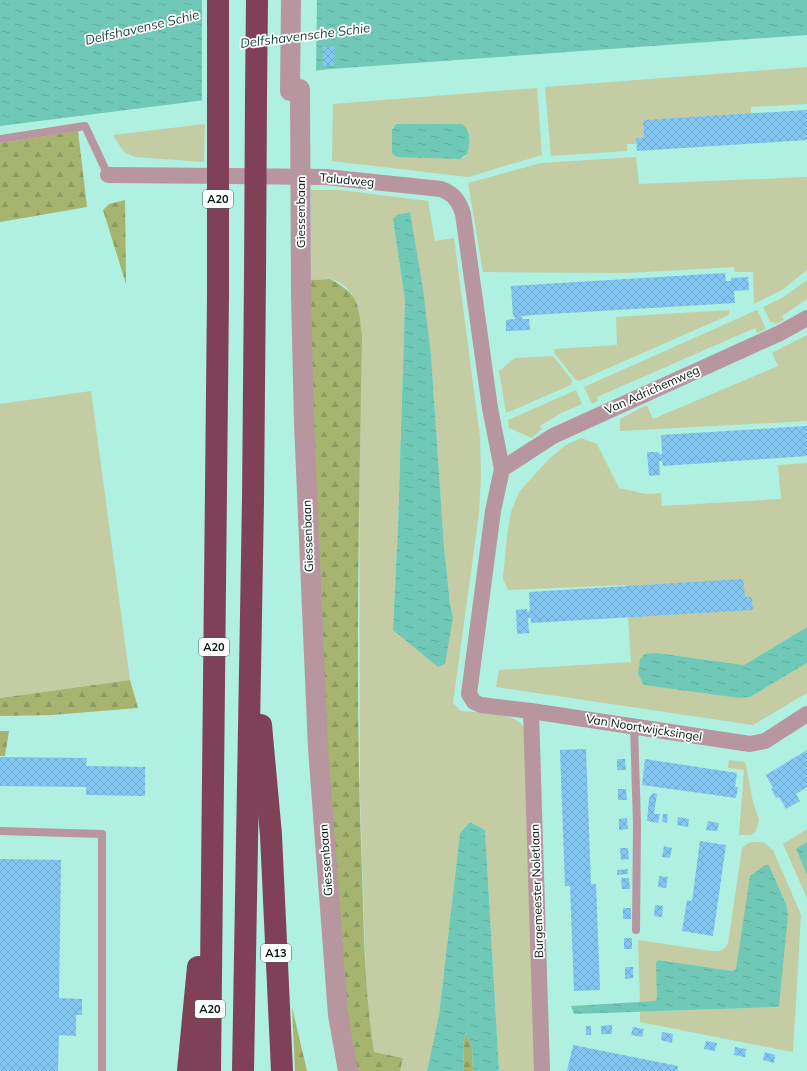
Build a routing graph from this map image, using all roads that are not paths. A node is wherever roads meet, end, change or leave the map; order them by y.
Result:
1 (218, 0) edge
2 (257, 0) edge
3 (291, 0) edge
4 (301, 0) edge
5 (0, 139) edge
6 (108, 175) joint
7 (297, 295) junction
8 (807, 318) edge
9 (502, 469) junction
10 (251, 624) junction
11 (531, 711) junction
12 (807, 714) edge
13 (634, 727) junction
14 (212, 828) junction
15 (0, 831) edge
16 (636, 930) dead end
17 (102, 1071) edge
18 (188, 1071) edge
19 (210, 1071) edge
20 (243, 1071) edge
21 (282, 1071) edge
22 (333, 1071) edge
23 (348, 1071) edge
24 (542, 1071) edge

1 - 14 highway, A20, bridge
2 - 10 highway, bridge
3 - 7 street, Giessenbaan
4 - 7 street, Giessenbaan, bridge
5 - 6 lane, Taludweg
6 - 9 street, Taludweg
7 - 22 street, Giessenbaan
7 - 23 street, Giessenbaan
8 - 9 street, Van Adrichemweg
9 - 11 street, Van Noortwijcksingel
10 - 20 highway
10 - 21 highway, A13
11 - 13 street, Van Noortwijcksingel
11 - 24 street, Burgemeester Noletlaan
12 - 13 street, Van Noortwijcksingel
13 - 16 lane
14 - 18 highway, A20
14 - 19 highway, A20
15 - 17 lane

